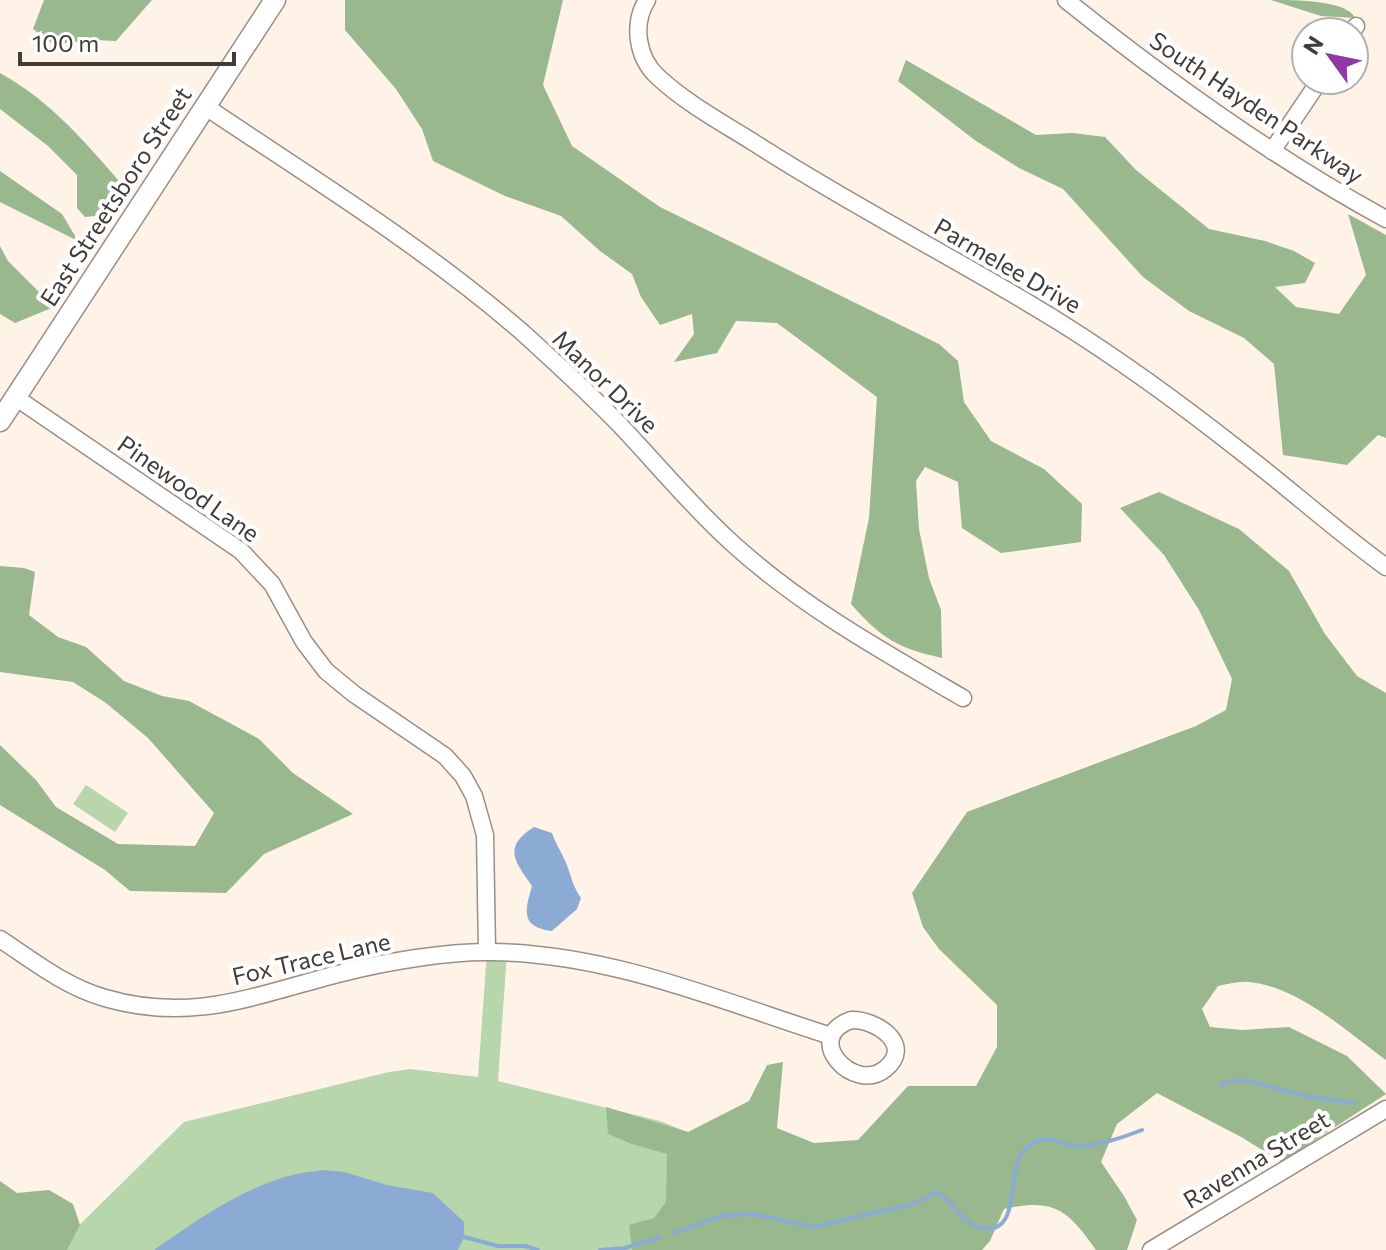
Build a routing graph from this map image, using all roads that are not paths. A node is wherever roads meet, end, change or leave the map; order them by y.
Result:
1 (275, 0) edge
2 (647, 0) edge
3 (1066, 0) edge
4 (1309, 96) edge
5 (206, 107) junction
6 (1272, 151) junction
7 (1386, 219) edge
8 (15, 397) junction
9 (0, 421) edge
10 (1386, 567) edge
11 (963, 698) dead end
12 (0, 939) edge
13 (487, 951) junction
14 (831, 1036) dead end
15 (1386, 1109) edge
16 (1151, 1250) edge

1 - 5 main road, East Streetsboro Street
2 - 10 street, Parmelee Drive
3 - 6 street, South Hayden Parkway
4 - 6 street
5 - 8 main road, East Streetsboro Street
5 - 11 street, Manor Drive
6 - 7 street, South Hayden Parkway
8 - 9 main road, East Streetsboro Street
8 - 13 street, Pinewood Lane
12 - 13 street, Fox Trace Lane
13 - 14 street, Fox Trace Lane
15 - 16 street, Ravenna Street

